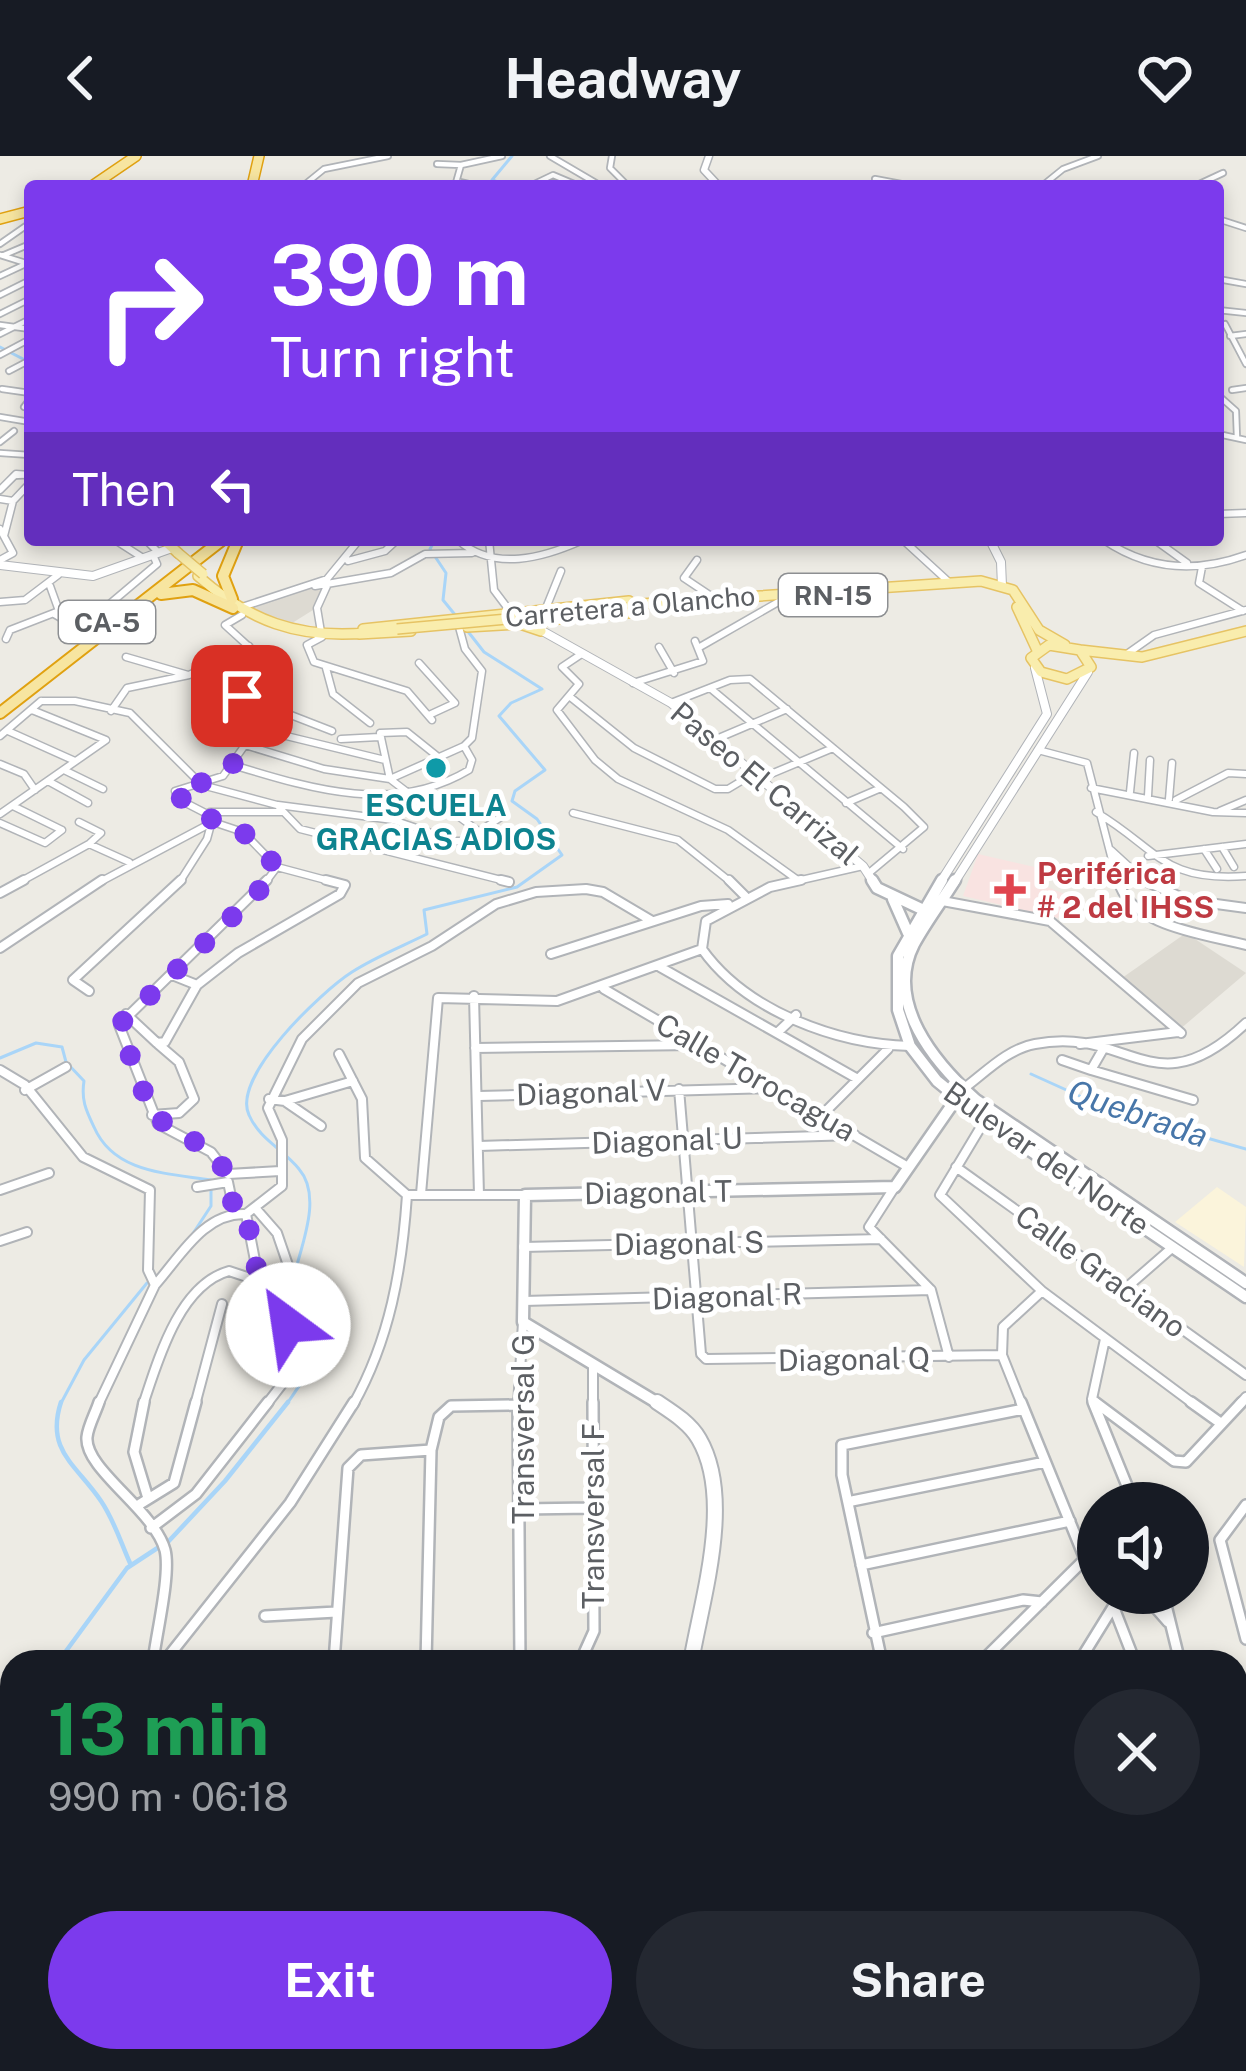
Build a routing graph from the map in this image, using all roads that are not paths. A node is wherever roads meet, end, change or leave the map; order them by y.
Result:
1 (140, 156) edge
2 (388, 156) edge
3 (502, 156) edge
4 (550, 156) edge
5 (1098, 156) edge
6 (437, 164) dead end
7 (461, 165) junction
8 (1223, 173) dead end
9 (105, 180) edge
10 (311, 180) edge
11 (459, 180) edge
12 (591, 180) edge
13 (1050, 180) edge
14 (1208, 180) edge
15 (24, 222) edge
16 (0, 244) edge
17 (24, 322) edge
18 (10, 328) junction
19 (24, 329) edge
20 (0, 330) edge
21 (1225, 331) edge
22 (1246, 334) edge
23 (1242, 348) edge
24 (24, 363) edge
25 (1245, 364) edge
26 (9, 371) dead end
27 (1246, 388) edge
28 (1232, 390) dead end
29 (1224, 400) edge
30 (1246, 410) edge
31 (1236, 411) junction
32 (14, 431) dead end
33 (1241, 436) edge
34 (0, 442) edge
35 (24, 477) edge
36 (24, 487) edge
37 (13, 501) junction
38 (2, 502) edge
39 (2, 532) edge
40 (129, 546) edge
41 (148, 546) edge
42 (210, 546) edge
43 (211, 546) edge
44 (236, 546) edge
45 (355, 546) edge
46 (390, 546) edge
47 (464, 546) edge
48 (489, 546) edge
49 (910, 546) edge
50 (993, 546) edge
51 (1115, 546) edge
52 (1163, 546) edge
53 (171, 547) edge
54 (565, 547) edge
55 (472, 553) junction
56 (1246, 555) edge
57 (152, 556) junction
58 (489, 559) junction
59 (697, 560) dead end
60 (346, 562) junction
61 (0, 563) edge
62 (1188, 564) junction
63 (1202, 567) junction
64 (562, 571) dead end
65 (58, 574) junction
66 (999, 583) junction
67 (952, 585) junction
68 (50, 586) junction
69 (315, 586) junction
70 (327, 586) junction
71 (150, 598) junction
72 (715, 598) junction
73 (787, 598) junction
74 (0, 602) edge
75 (683, 604) junction
76 (237, 607) junction
77 (546, 608) junction
78 (509, 610) junction
79 (1244, 610) edge
80 (55, 614) junction
81 (522, 622) junction
82 (460, 627) junction
83 (541, 631) junction
84 (357, 632) junction
85 (1244, 633) edge
86 (321, 635) junction
87 (6, 639) dead end
88 (1065, 645) junction
89 (249, 646) junction
90 (658, 647) dead end
91 (1037, 650) junction
92 (1080, 650) junction
93 (1127, 654) junction
94 (580, 655) junction
95 (1110, 656) junction
96 (126, 657) dead end
97 (419, 663) dead end
98 (326, 668) junction
99 (1035, 668) junction
100 (1090, 670) junction
101 (674, 673) junction
102 (189, 675) junction
103 (46, 680) junction
104 (631, 683) junction
105 (710, 688) junction
106 (242, 696) junction
107 (569, 696) junction
108 (41, 701) junction
109 (671, 703) junction
110 (1, 704) edge
111 (32, 710) junction
112 (111, 710) junction
113 (787, 710) junction
114 (370, 723) dead end
115 (752, 724) junction
116 (332, 731) dead end
117 (4, 733) edge
118 (244, 734) junction
119 (379, 735) junction
120 (341, 740) dead end
121 (714, 740) junction
122 (245, 745) junction
123 (464, 746) junction
124 (833, 748) junction
125 (1038, 750) junction
126 (1134, 753) dead end
127 (437, 756) junction
128 (385, 760) junction
129 (1150, 760) dead end
130 (76, 761) junction
131 (798, 763) junction
132 (1172, 763) dead end
133 (0, 764) edge
134 (233, 765) junction
135 (64, 770) junction
136 (1246, 774) edge
137 (756, 776) junction
138 (390, 779) junction
139 (48, 782) junction
140 (202, 785) junction
141 (881, 788) junction
142 (1091, 788) junction
143 (103, 789) dead end
144 (35, 790) junction
145 (424, 791) junction
146 (1130, 792) junction
147 (409, 794) junction
148 (1148, 796) junction
149 (1172, 800) junction
150 (1246, 800) edge
151 (88, 802) dead end
152 (846, 803) junction
153 (13, 806) junction
154 (279, 808) junction
155 (208, 812) junction
156 (1096, 812) junction
157 (573, 813) dead end
158 (1215, 813) junction
159 (0, 814) edge
160 (1243, 814) edge
161 (504, 815) dead end
162 (79, 822) dead end
163 (213, 822) junction
164 (0, 823) edge
165 (1246, 823) edge
166 (477, 830) junction
167 (88, 844) junction
168 (1246, 844) edge
169 (1108, 846) junction
170 (1222, 847) junction
171 (903, 849) junction
172 (1204, 849) junction
173 (1148, 856) junction
174 (129, 862) junction
175 (277, 867) junction
176 (1234, 867) dead end
177 (866, 869) junction
178 (1217, 869) dead end
179 (1246, 876) edge
180 (799, 881) junction
181 (508, 882) dead end
182 (0, 893) edge
183 (745, 896) junction
184 (890, 896) junction
185 (935, 900) junction
186 (730, 904) junction
187 (1246, 908) edge
188 (927, 912) junction
189 (652, 921) junction
190 (908, 933) junction
191 (1246, 945) edge
192 (0, 948) edge
193 (702, 949) junction
194 (551, 955) dead end
195 (659, 966) junction
196 (172, 975) junction
197 (197, 985) junction
198 (603, 988) junction
199 (89, 991) dead end
200 (474, 997) junction
201 (126, 1014) junction
202 (796, 1016) junction
203 (1246, 1023) edge
204 (777, 1033) junction
205 (157, 1043) junction
206 (700, 1045) junction
207 (1076, 1045) junction
208 (910, 1046) junction
209 (475, 1048) junction
210 (889, 1048) junction
211 (1102, 1052) junction
212 (339, 1054) dead end
213 (1063, 1060) dead end
214 (66, 1067) dead end
215 (0, 1070) edge
216 (1091, 1070) junction
217 (856, 1078) junction
218 (353, 1081) junction
219 (775, 1088) junction
220 (679, 1089) junction
221 (25, 1090) junction
222 (959, 1093) junction
223 (478, 1096) junction
224 (269, 1099) junction
225 (1192, 1100) dead end
226 (285, 1101) junction
227 (152, 1115) junction
228 (821, 1116) junction
229 (985, 1120) junction
230 (321, 1126) dead end
231 (854, 1135) junction
232 (685, 1139) junction
233 (479, 1146) junction
234 (908, 1166) junction
235 (956, 1167) junction
236 (280, 1172) junction
237 (49, 1173) dead end
238 (221, 1181) junction
239 (895, 1186) junction
240 (197, 1187) dead end
241 (0, 1190) edge
242 (689, 1192) junction
243 (407, 1195) junction
244 (421, 1195) junction
245 (525, 1195) junction
246 (479, 1196) junction
247 (234, 1211) junction
248 (251, 1212) junction
249 (869, 1227) junction
250 (27, 1232) dead end
251 (881, 1239) junction
252 (855, 1240) junction
253 (0, 1241) edge
254 (693, 1243) junction
255 (522, 1247) junction
256 (1173, 1247) junction
257 (289, 1268) dead end
258 (259, 1281) junction
259 (1246, 1283) edge
260 (155, 1286) junction
261 (1126, 1288) junction
262 (931, 1289) junction
263 (1042, 1291) junction
264 (696, 1298) junction
265 (1246, 1298) edge
266 (524, 1301) junction
267 (222, 1304) dead end
268 (523, 1322) junction
269 (1105, 1339) junction
270 (1002, 1355) junction
271 (950, 1357) junction
272 (593, 1366) junction
273 (1246, 1375) edge
274 (1246, 1397) edge
275 (1092, 1399) junction
276 (518, 1405) junction
277 (1024, 1409) junction
278 (1220, 1423) junction
279 (431, 1450) junction
280 (1045, 1462) junction
281 (1126, 1482) edge
282 (143, 1500) junction
283 (852, 1501) junction
284 (1246, 1505) edge
285 (591, 1508) junction
286 (522, 1509) junction
287 (1070, 1521) junction
288 (154, 1533) junction
289 (1077, 1539) edge
290 (861, 1565) junction
291 (1077, 1567) edge
292 (1042, 1602) junction
293 (336, 1612) junction
294 (1109, 1614) edge
295 (1116, 1614) edge
296 (1160, 1614) edge
297 (1167, 1614) edge
298 (266, 1616) dead end
299 (1168, 1622) junction
300 (873, 1633) junction
301 (1246, 1640) edge
302 (155, 1650) edge
303 (174, 1650) edge
304 (334, 1650) edge
305 (426, 1650) edge
306 (520, 1650) edge
307 (585, 1650) edge
308 (693, 1650) edge
309 (878, 1650) edge
310 (993, 1650) edge
311 (1086, 1650) edge
312 (1130, 1650) edge
313 (1176, 1650) edge

1 - 9 highway
2 - 10 street
3 - 7 street
4 - 12 street
5 - 13 street
6 - 7 street
7 - 11 street
8 - 14 street
15 - 16 street
17 - 18 street
18 - 19 street
18 - 20 street
21 - 22 street
21 - 23 street
23 - 25 street
24 - 26 street
27 - 28 street
29 - 31 street
30 - 31 street
31 - 33 street
32 - 34 street
35 - 38 street
36 - 37 street
37 - 38 street
37 - 38 street
38 - 39 street
39 - 61 street
40 - 57 street
41 - 57 street
42 - 110 highway, CA-5
43 - 71 highway, CA-5
44 - 76 highway
45 - 60 street
46 - 60 street
47 - 55 street
48 - 58 street
49 - 67 street
50 - 66 street
51 - 62 street
52 - 62 street
53 - 57 street
53 - 76 main road, Carretera a Olancho / RN-15, bridge
54 - 58 street
55 - 58 street
55 - 70 street
56 - 63 street
57 - 65 street
57 - 80 street
58 - 78 street
59 - 72 street
60 - 69 street
61 - 65 street
62 - 63 street
63 - 79 street
64 - 77 street
65 - 68 street
66 - 67 main road, Carretera a Olancho / RN-15
66 - 88 main road
67 - 72 main road, Carretera a Olancho / RN-15
67 - 73 main road, Carretera a Olancho / RN-15
67 - 91 main road, Carretera a Olancho / RN-15
68 - 74 street
68 - 80 street
69 - 70 street
69 - 76 street
70 - 86 street
71 - 76 highway
71 - 103 highway, CA-5
72 - 75 main road, Carretera a Olancho / RN-15
73 - 75 main road, Carretera a Olancho / RN-15
73 - 101 street
75 - 77 main road
75 - 83 main road
75 - 84 main road, Carretera a Olancho / RN-15, bridge
76 - 86 main road, Carretera a Olancho / RN-15
76 - 89 street
77 - 78 main road
78 - 81 street
78 - 84 main road, bridge
79 - 93 street
80 - 87 street
81 - 82 main road, bridge
81 - 83 main road
82 - 84 main road
82 - 123 street
83 - 94 street, Paseo El Carrizal
84 - 86 main road, Carretera a Olancho / RN-15
85 - 93 main road
86 - 98 street
88 - 91 main road
88 - 92 main road
89 - 102 street
89 - 106 street
90 - 101 street
91 - 99 main road
92 - 95 main road
92 - 100 main road
93 - 95 main road
94 - 104 street, Paseo El Carrizal
94 - 107 street
95 - 100 main road
96 - 102 street
97 - 98 street
98 - 114 street
99 - 100 main road
99 - 185 street, Bulevar del Norte
100 - 125 street, Bulevar del Norte
101 - 104 street
102 - 112 street
103 - 108 street
103 - 110 highway, CA-5
104 - 109 street, Paseo El Carrizal
105 - 109 street
105 - 113 street
105 - 115 street
106 - 116 street
106 - 118 street
107 - 137 street
107 - 180 street
108 - 111 street
108 - 112 street
109 - 121 street, Paseo El Carrizal
111 - 117 street
111 - 130 street
112 - 140 street
113 - 115 street
113 - 124 street
115 - 121 street
115 - 131 street
117 - 130 street
118 - 122 street
118 - 128 street
119 - 120 street
119 - 127 street
119 - 128 street
121 - 137 street, Paseo El Carrizal
122 - 134 street
122 - 138 street
123 - 127 street
123 - 145 street
124 - 131 street
124 - 141 street
125 - 142 street
125 - 185 street, Bulevar del Norte
126 - 146 street
127 - 138 street
128 - 138 street
129 - 148 street
130 - 135 street
131 - 137 street
131 - 152 street
132 - 149 street
133 - 144 street
134 - 140 street
134 - 147 street
135 - 139 street
135 - 143 street
136 - 149 street
137 - 177 street, Paseo El Carrizal
138 - 147 street
139 - 144 street
139 - 151 street
140 - 154 street
140 - 155 street
141 - 152 street
141 - 171 street
142 - 146 street
142 - 156 street
144 - 153 street
145 - 147 street
145 - 166 street
146 - 148 street
148 - 149 street
149 - 158 street
150 - 158 street
152 - 171 street
153 - 159 street
153 - 164 street
154 - 155 street
154 - 166 street
154 - 181 street
155 - 163 street
156 - 169 street
156 - 173 street
157 - 183 street
158 - 160 street
160 - 165 street
161 - 166 street
162 - 167 street
163 - 174 street
163 - 175 street
163 - 199 street
167 - 174 street
167 - 182 street
168 - 170 street
169 - 187 street
169 - 191 street
170 - 172 street
170 - 176 street
171 - 177 street
172 - 173 street
172 - 178 street
173 - 179 street
174 - 192 street
175 - 196 street
175 - 197 street
177 - 180 street
177 - 184 street, Paseo El Carrizal
180 - 183 street
183 - 186 street
184 - 188 street, Paseo El Carrizal
184 - 190 street, Paseo El Carrizal
185 - 188 street, Bulevar del Norte
185 - 207 street
186 - 189 street
186 - 193 street
188 - 190 street, Bulevar del Norte
188 - 222 street, Bulevar del Norte
189 - 194 street
189 - 224 street
190 - 208 street, Bulevar del Norte
193 - 195 street
193 - 202 street
195 - 198 street
195 - 204 street
196 - 197 street
196 - 201 street
197 - 205 street
198 - 200 street
198 - 206 street, Calle Torocagua
200 - 209 street
200 - 244 street
201 - 205 street
201 - 227 street
202 - 204 street
202 - 210 street
203 - 211 street
204 - 217 street
205 - 227 street
206 - 209 street
206 - 219 street, Calle Torocagua
207 - 211 street
207 - 222 street
208 - 210 street
208 - 222 street, Bulevar del Norte
209 - 223 street
210 - 217 street
211 - 216 street
212 - 218 street
213 - 216 street
214 - 221 street
215 - 221 street
216 - 225 street
217 - 228 street
218 - 226 street
218 - 243 street
219 - 220 street, Diagonal V
219 - 228 street, Calle Torocagua
220 - 223 street, Diagonal V
220 - 232 street
221 - 260 street
222 - 229 street, Bulevar del Norte
222 - 234 street
222 - 259 street, Bulevar del Norte
223 - 233 street
224 - 226 street
224 - 236 street
226 - 230 street
227 - 238 street
228 - 231 street, Calle Torocagua
229 - 235 street
229 - 256 street, Bulevar del Norte
231 - 232 street, Diagonal U
231 - 234 street, Calle Torocagua
232 - 233 street, Diagonal U
232 - 242 street
233 - 246 street
234 - 239 street
235 - 261 street, Calle Graciano
235 - 263 street
236 - 238 street
236 - 248 street
237 - 241 street
238 - 240 street
238 - 247 street
239 - 242 street, Diagonal T
239 - 249 street
242 - 245 street, Diagonal T
242 - 254 street
243 - 244 street, Diagonal T
243 - 303 street
244 - 246 street, Diagonal T
245 - 246 street, Diagonal T
245 - 255 street, Transversal G
247 - 248 street
247 - 260 street
248 - 257 street
248 - 258 street
249 - 251 street
249 - 252 street
250 - 253 street
251 - 252 street, Diagonal S
251 - 262 street
252 - 254 street, Diagonal S
254 - 255 street, Diagonal S
254 - 264 street
255 - 266 street, Transversal G
256 - 261 street
256 - 265 street, Bulevar del Norte
258 - 282 street
258 - 288 street
260 - 282 street
261 - 273 street, Calle Graciano
262 - 264 street, Diagonal R
262 - 271 street
263 - 269 street
263 - 270 street
264 - 266 street, Diagonal R
264 - 271 street, Diagonal Q
266 - 268 street, Transversal G
267 - 282 street
268 - 272 street
268 - 276 street, Transversal G
269 - 275 street
269 - 278 street
270 - 271 street, Diagonal Q
270 - 277 street
272 - 285 street, Transversal F
272 - 308 street
274 - 278 street
275 - 278 street
275 - 281 street
276 - 279 street
276 - 286 street, Transversal G
277 - 280 street
277 - 283 street
279 - 293 street
279 - 305 street
280 - 283 street
280 - 287 street
282 - 288 street
283 - 290 street
284 - 301 street
285 - 286 street
285 - 307 street, Transversal F
286 - 306 street, Transversal G
287 - 289 street
287 - 290 street
288 - 302 street
290 - 300 street
291 - 292 street
292 - 300 street
292 - 310 street
293 - 298 street
293 - 304 street
294 - 311 street
295 - 312 street
296 - 299 street
297 - 299 street
299 - 313 street
300 - 309 street

